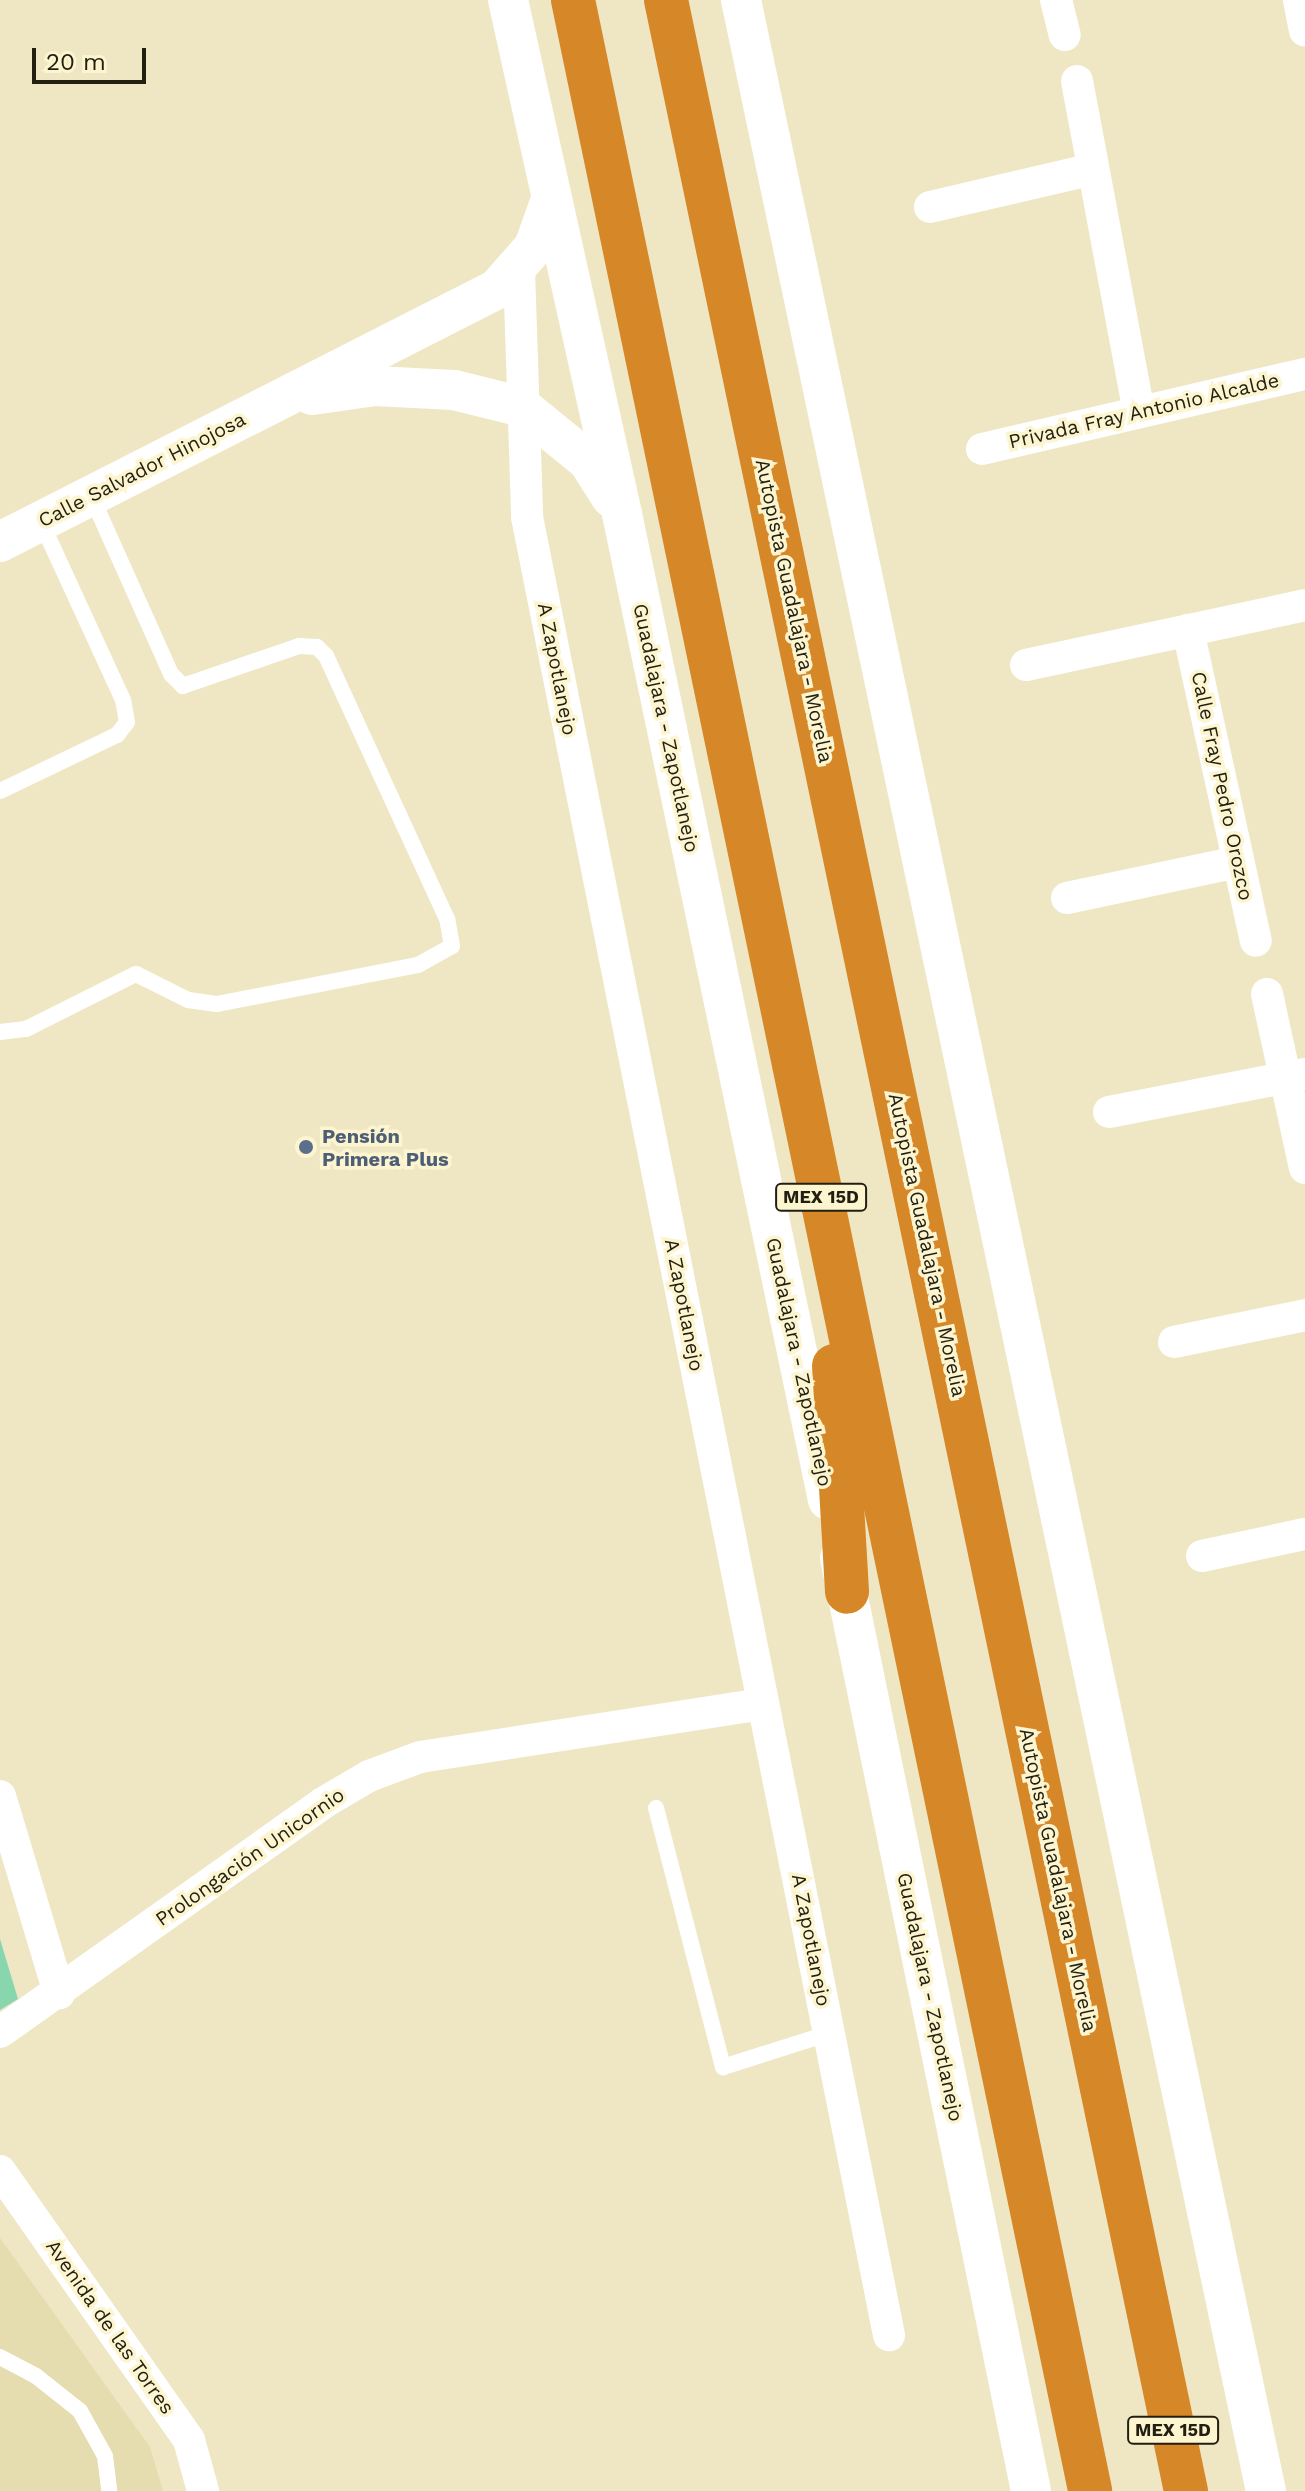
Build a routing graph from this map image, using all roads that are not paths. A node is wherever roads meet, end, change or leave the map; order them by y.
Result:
1 (508, 0) edge
2 (573, 0) edge
3 (666, 0) edge
4 (741, 0) edge
5 (1056, 0) edge
6 (1299, 0) edge
7 (1305, 30) edge
8 (1065, 35) dead end
9 (1077, 81) dead end
10 (1093, 169) junction
11 (550, 202) junction
12 (930, 207) dead end
13 (519, 270) junction
14 (1305, 374) edge
15 (284, 398) junction
16 (522, 407) junction
17 (1139, 412) junction
18 (982, 449) dead end
19 (91, 495) junction
20 (622, 514) junction
21 (41, 521) junction
22 (0, 542) edge
23 (1305, 605) edge
24 (1188, 630) junction
25 (1026, 665) dead end
26 (0, 791) edge
27 (1238, 862) junction
28 (1067, 898) dead end
29 (1256, 941) dead end
30 (1267, 994) dead end
31 (0, 1032) edge
32 (1295, 1076) edge
33 (1109, 1112) dead end
34 (1305, 1168) edge
35 (825, 1216) junction
36 (1305, 1315) edge
37 (1174, 1342) dead end
38 (1304, 1537) edge
39 (1202, 1556) dead end
40 (847, 1592) junction
41 (763, 1704) junction
42 (0, 1796) edge
43 (656, 1808) dead end
44 (59, 1993) junction
45 (0, 2032) edge
46 (830, 2033) junction
47 (0, 2171) edge
48 (889, 2335) dead end
49 (0, 2357) edge
50 (109, 2491) edge
51 (203, 2491) edge
52 (1031, 2491) edge
53 (1090, 2491) edge
54 (1186, 2491) edge
55 (1266, 2491) edge

1 - 11 street, Guadalajara - Zapotlanejo
2 - 35 highway, MEX 15D
3 - 54 highway, Autopista Guadalajara - Morelia / MEX 15D
4 - 55 street
5 - 8 street
6 - 7 street
9 - 10 street
10 - 12 street
10 - 17 street
11 - 13 street, Calle Salvador Hinojosa
11 - 20 street, Guadalajara - Zapotlanejo
13 - 15 street, Calle Salvador Hinojosa
13 - 16 street, A Zapotlanejo
14 - 17 street, Privada Fray Antonio Alcalde
15 - 16 street, Calle Salvador Hinojosa
15 - 19 street, Calle Salvador Hinojosa
16 - 20 street, Calle Salvador Hinojosa
16 - 41 street, A Zapotlanejo
17 - 18 street, Privada Fray Antonio Alcalde
19 - 21 street, Calle Salvador Hinojosa
19 - 31 lane
20 - 40 street, Guadalajara - Zapotlanejo
21 - 22 street, Calle Salvador Hinojosa
21 - 26 lane
23 - 24 street
24 - 25 street
24 - 27 street, Calle Fray Pedro Orozco
27 - 28 street
27 - 29 street, Calle Fray Pedro Orozco
30 - 32 street
32 - 33 street
32 - 34 street
35 - 40 highway
35 - 53 highway, MEX 15D
36 - 37 street
38 - 39 street
40 - 52 street, Guadalajara - Zapotlanejo
41 - 44 street, Prolongación Unicornio
41 - 46 street, A Zapotlanejo
42 - 44 street
43 - 46 lane
44 - 45 street, Prolongación Unicornio
46 - 48 street, A Zapotlanejo
47 - 51 street, Avenida de las Torres
49 - 50 lane

